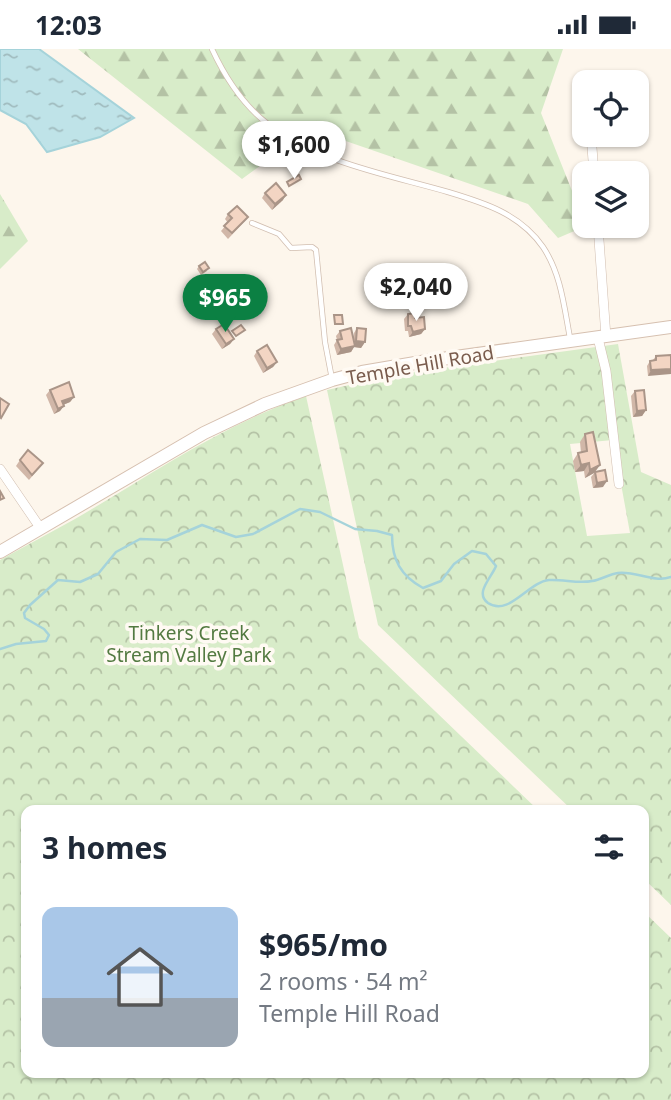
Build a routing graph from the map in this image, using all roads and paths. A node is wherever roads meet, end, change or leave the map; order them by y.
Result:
1 (212, 49) edge
2 (251, 223) edge
3 (598, 238) edge
4 (671, 327) edge
5 (602, 337) junction
6 (570, 342) junction
7 (332, 380) junction
8 (0, 469) edge
9 (619, 484) dead end
10 (41, 529) junction
11 (0, 552) edge

1 - 6 lane
2 - 7 lane
3 - 5 street
4 - 5 main road, Temple Hill Road
5 - 6 main road, Temple Hill Road
5 - 9 street
6 - 7 main road, Temple Hill Road
7 - 10 main road, Temple Hill Road
8 - 10 street
10 - 11 main road, Temple Hill Road

